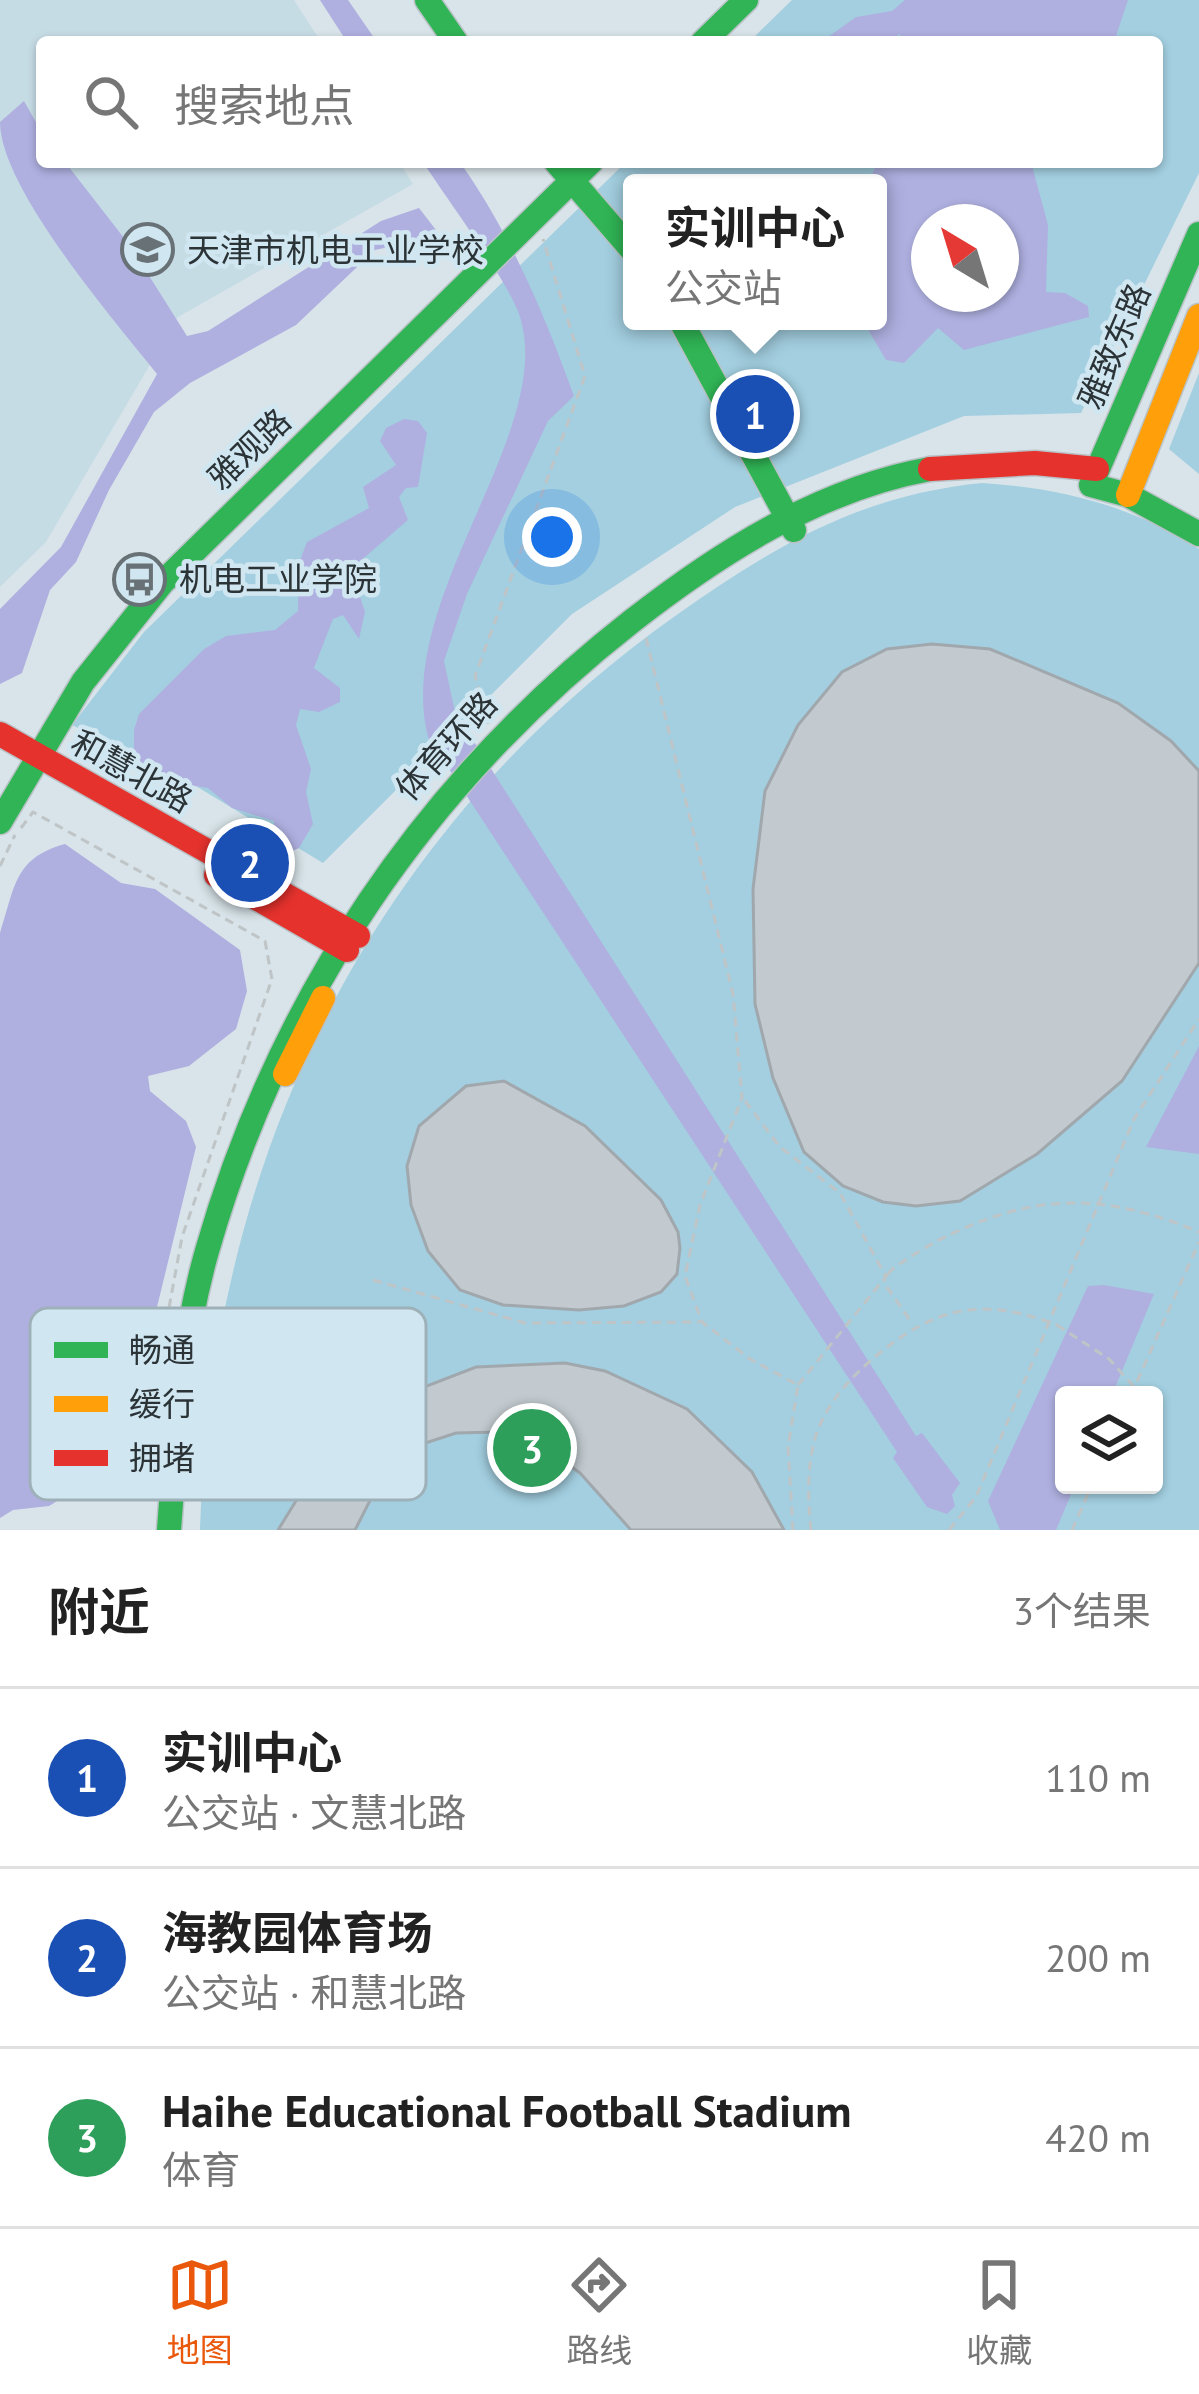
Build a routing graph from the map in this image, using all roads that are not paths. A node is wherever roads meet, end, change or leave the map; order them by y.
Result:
1 (427, 0) edge
2 (443, 0) edge
3 (746, 0) edge
4 (758, 0) edge
5 (452, 36) edge
6 (467, 36) edge
7 (709, 36) edge
8 (721, 36) edge
9 (573, 168) edge
10 (575, 168) edge
11 (575, 168) edge
12 (623, 220) edge
13 (1199, 234) edge
14 (623, 237) edge
15 (1199, 316) edge
16 (686, 330) edge
17 (700, 330) edge
18 (1094, 477) junction
19 (1131, 488) junction
20 (1199, 517) edge
21 (797, 522) junction
22 (1199, 534) edge
23 (0, 734) edge
24 (490, 744) junction
25 (23, 758) edge
26 (0, 803) edge
27 (0, 821) edge
28 (347, 940) junction
29 (195, 1308) edge
30 (210, 1308) edge
31 (172, 1500) edge
32 (184, 1500) edge
33 (170, 1530) edge
34 (182, 1530) edge

1 - 5 main road
2 - 6 main road
3 - 7 main road
4 - 8 main road
9 - 25 main road, 雅观路
10 - 12 main road
11 - 14 main road
13 - 18 main road, 雅致东路
15 - 19 main road, 雅致东路
16 - 21 main road
17 - 21 main road
18 - 19 main road, 体育环路
18 - 21 main road, 体育环路
19 - 20 main road, 体育环路
19 - 22 main road, 体育环路
21 - 24 main road, 体育环路
21 - 24 main road, 体育环路
23 - 25 main road, 和慧北路
24 - 28 main road, 体育环路
25 - 26 main road, 雅观路
25 - 27 main road, 雅观路
25 - 28 main road, 和慧北路
28 - 29 main road, 体育环路
28 - 30 main road, 体育环路
31 - 33 main road, 体育环路
32 - 34 main road, 体育环路

